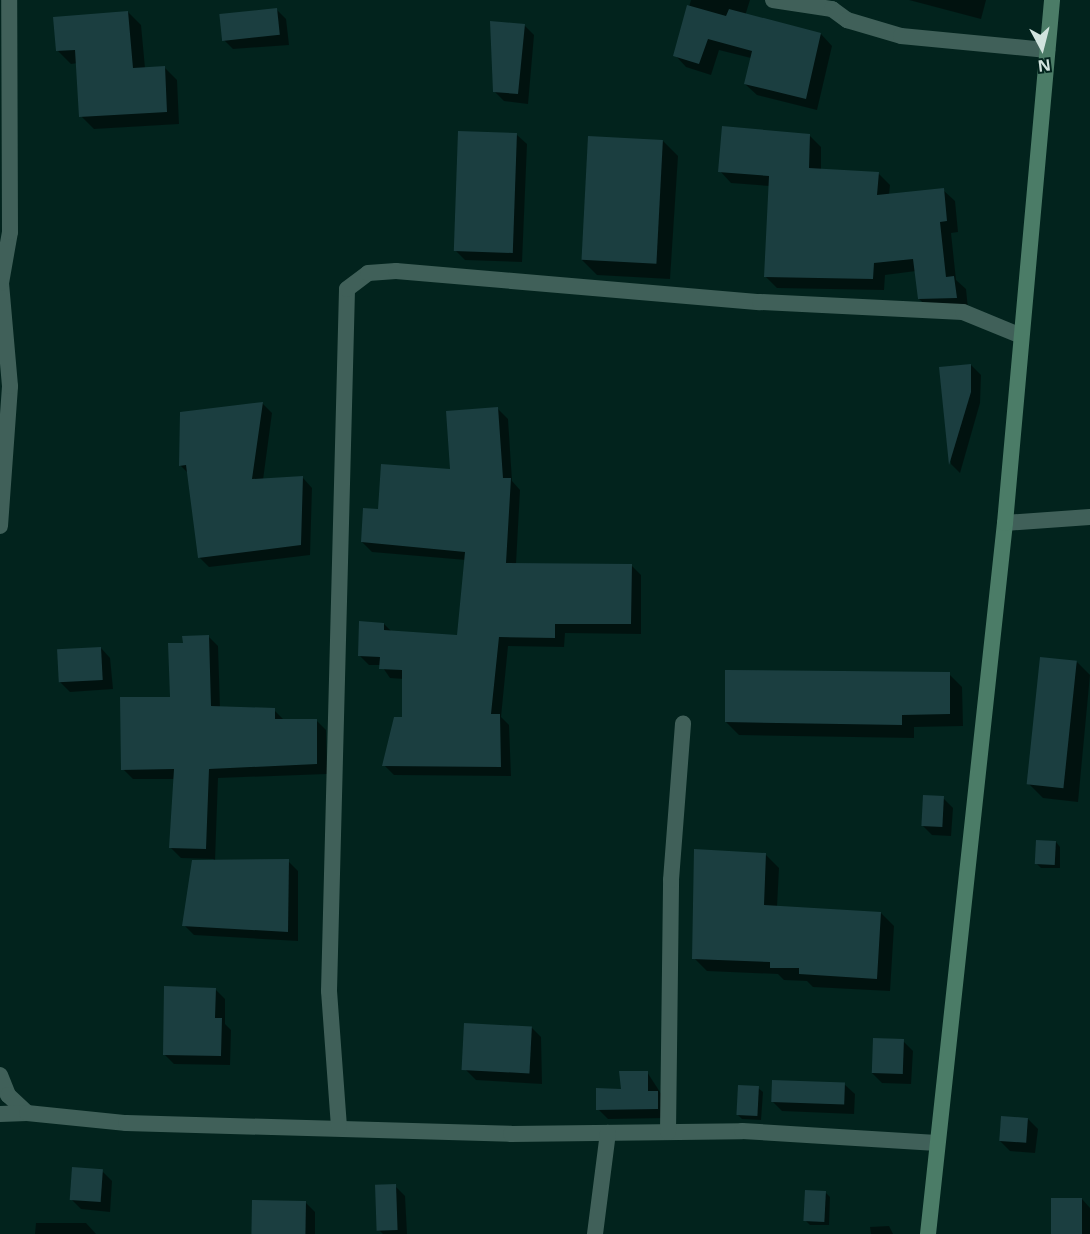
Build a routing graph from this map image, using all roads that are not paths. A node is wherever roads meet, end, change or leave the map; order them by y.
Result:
1 (9, 0) edge
2 (773, 0) edge
3 (1052, 0) edge
4 (1047, 50) junction
5 (1019, 335) junction
6 (3, 359) edge
7 (1090, 517) edge
8 (1005, 523) junction
9 (0, 526) edge
10 (683, 723) dead end
11 (0, 1075) edge
12 (27, 1113) junction
13 (0, 1114) edge
14 (339, 1127) junction
15 (668, 1132) junction
16 (608, 1133) junction
17 (937, 1143) junction
18 (595, 1234) edge
19 (927, 1234) edge

1 - 6 street
2 - 4 street
3 - 4 main road
4 - 5 main road
5 - 8 main road
5 - 14 street
6 - 9 street
7 - 8 street
8 - 17 main road
10 - 15 street
11 - 12 street
12 - 13 street
12 - 14 street
14 - 16 street
15 - 16 street
15 - 17 street
16 - 18 street
17 - 19 main road

